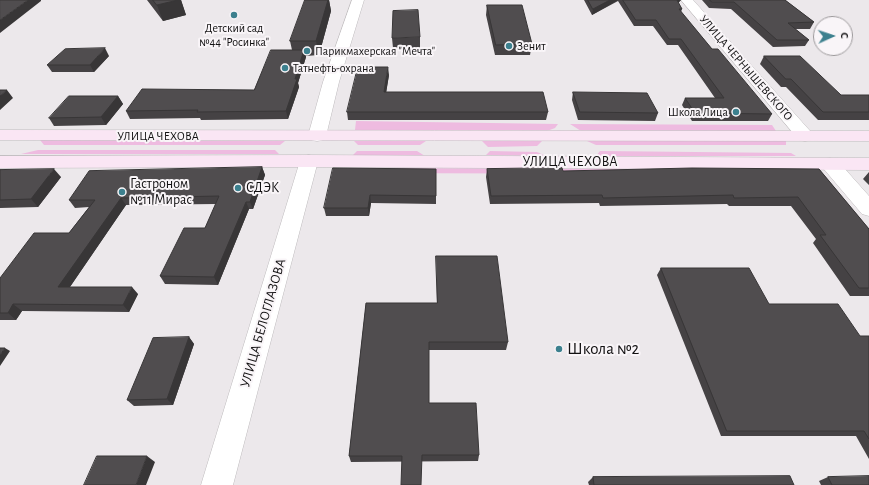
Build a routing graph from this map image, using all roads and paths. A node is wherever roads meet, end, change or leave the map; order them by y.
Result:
1 (358, 0) edge
2 (687, 0) edge
3 (0, 135) edge
4 (317, 136) junction
5 (805, 136) junction
6 (869, 136) edge
7 (309, 161) junction
8 (0, 162) edge
9 (830, 164) junction
10 (869, 164) edge
11 (869, 209) edge
12 (217, 485) edge

1 - 4 street
2 - 5 street, УЛИЦА ЧЕРНЫШЕВСКОГО
3 - 4 main road, УЛИЦА ЧЕХОВА
4 - 5 main road, УЛИЦА ЧЕХОВА
4 - 7 main road
5 - 6 main road, УЛИЦА ЧЕХОВА
5 - 9 main road
7 - 8 main road, УЛИЦА ЧЕХОВА
7 - 9 main road, УЛИЦА ЧЕХОВА
7 - 12 street, УЛИЦА БЕЛОГЛАЗОВА
9 - 10 main road, УЛИЦА ЧЕХОВА
9 - 11 street

